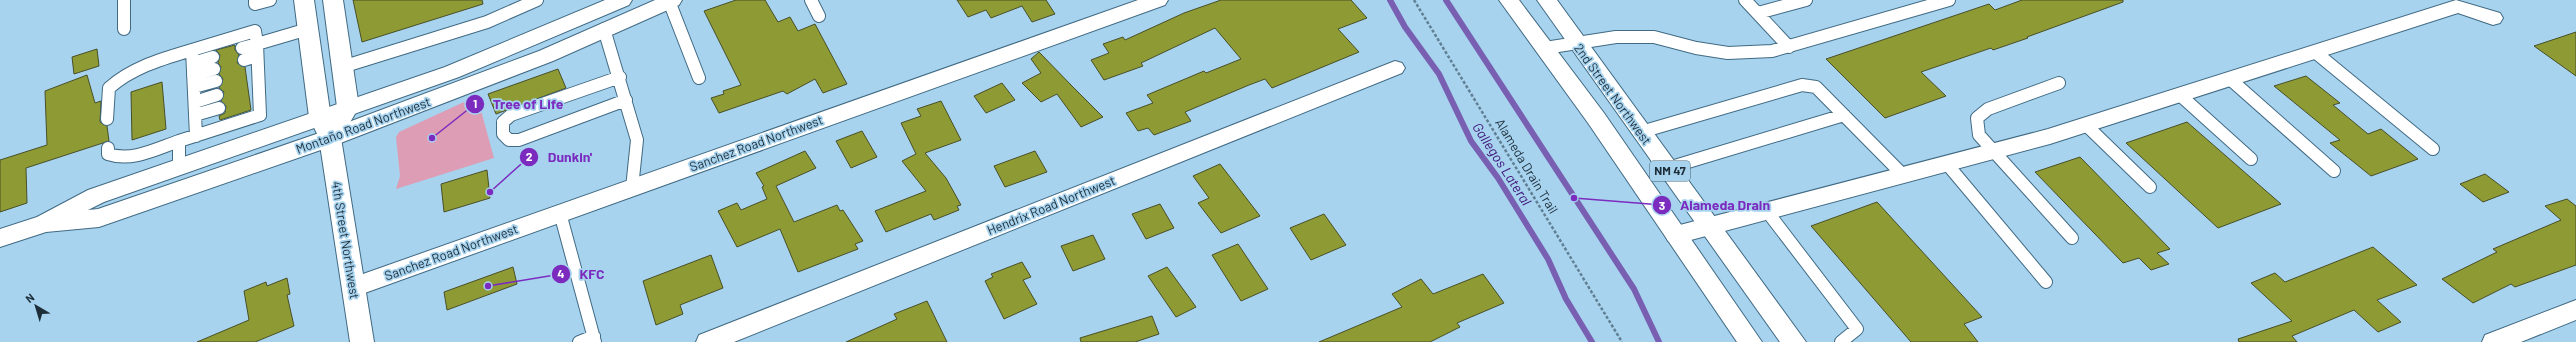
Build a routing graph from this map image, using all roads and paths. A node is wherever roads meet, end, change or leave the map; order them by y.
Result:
1 (124, 0) edge
2 (255, 0) edge
3 (270, 0) edge
4 (304, 0) edge
5 (333, 0) edge
6 (537, 0) edge
7 (622, 0) edge
8 (811, 0) edge
9 (1158, 0) edge
10 (1414, 0) edge
11 (1509, 0) edge
12 (1547, 0) edge
13 (1745, 0) edge
14 (1806, 0) edge
15 (1948, 0) edge
16 (670, 1) edge
17 (1758, 14) junction
18 (819, 16) dead end
19 (2494, 18) dead end
20 (308, 28) junction
21 (124, 29) dead end
22 (604, 29) junction
23 (1576, 42) junction
24 (257, 44) junction
25 (1789, 47) junction
26 (242, 48) dead end
27 (1545, 48) junction
28 (192, 50) junction
29 (2315, 52) junction
30 (257, 56) junction
31 (213, 57) dead end
32 (244, 60) dead end
33 (193, 63) junction
34 (342, 67) junction
35 (1395, 68) dead end
36 (214, 69) dead end
37 (258, 69) junction
38 (246, 72) dead end
39 (193, 75) junction
40 (620, 78) junction
41 (699, 78) dead end
42 (2230, 79) junction
43 (216, 81) dead end
44 (2059, 83) dead end
45 (194, 87) junction
46 (217, 95) dead end
47 (2180, 95) junction
48 (626, 100) junction
49 (194, 102) junction
50 (348, 107) junction
51 (219, 108) dead end
52 (195, 115) junction
53 (1844, 115) junction
54 (320, 117) junction
55 (107, 119) dead end
56 (2086, 125) junction
57 (1641, 132) junction
58 (196, 136) junction
59 (330, 138) junction
60 (179, 141) junction
61 (108, 148) dead end
62 (2433, 149) dead end
63 (1995, 151) junction
64 (2251, 159) dead end
65 (1947, 164) junction
66 (179, 166) junction
67 (1668, 168) junction
68 (2334, 172) dead end
69 (1903, 176) junction
70 (2150, 187) dead end
71 (632, 188) junction
72 (1766, 210) junction
73 (560, 213) junction
74 (45, 223) junction
75 (1711, 224) junction
76 (1676, 235) junction
77 (0, 238) edge
78 (2072, 238) dead end
79 (2046, 282) dead end
80 (354, 287) junction
81 (2576, 310) edge
82 (594, 339) edge
83 (362, 342) edge
84 (579, 342) edge
85 (708, 342) edge
86 (1622, 342) edge
87 (1750, 342) edge
88 (1794, 342) edge
89 (1841, 342) edge
90 (2494, 342) edge

1 - 21 lane
2 - 3 lane
4 - 20 main road, 4th Street Northwest
5 - 34 main road
6 - 34 lane
7 - 50 main road, Montaño Road Northwest
8 - 18 lane
9 - 71 main road, Sanchez Road Northwest
10 - 86 path, Alameda Drain Trail
11 - 27 main road, NM 47
12 - 23 main road, 2nd Street Northwest / NM 47
13 - 17 lane
14 - 17 lane
15 - 25 lane
16 - 22 main road, Montaño Road Northwest
16 - 41 lane
17 - 25 lane
19 - 29 main road
20 - 24 lane
20 - 54 main road, 4th Street Northwest
22 - 40 lane
22 - 59 main road, Montaño Road Northwest
23 - 25 lane
23 - 27 lane
23 - 57 main road, 2nd Street Northwest / NM 47
24 - 26 lane
24 - 28 lane
24 - 30 lane
27 - 76 main road, NM 47
28 - 33 lane
28 - 55 lane
29 - 42 main road
29 - 62 lane
30 - 32 lane
30 - 37 lane
31 - 33 lane
33 - 39 lane
34 - 50 main road
35 - 85 main road, Hendrix Road Northwest
36 - 39 lane
37 - 38 lane
37 - 58 lane
39 - 45 lane
40 - 48 lane
40 - 48 lane
42 - 47 main road
42 - 68 lane
43 - 45 lane
44 - 63 lane
45 - 49 lane
46 - 49 lane
47 - 56 main road
47 - 64 lane
48 - 71 lane
49 - 52 lane
50 - 54 main road, Montaño Road Northwest
50 - 59 main road
51 - 52 lane
52 - 58 lane
53 - 57 lane
53 - 67 lane
53 - 69 lane
54 - 59 main road, 4th Street Northwest
54 - 66 main road, Montaño Road Northwest
56 - 63 main road
56 - 70 lane
57 - 67 main road, 2nd Street Northwest / NM 47
58 - 60 lane
59 - 74 main road, Montaño Road Northwest
59 - 80 main road, 4th Street Northwest
60 - 61 lane
60 - 66 lane
63 - 65 main road
63 - 78 lane
65 - 69 main road
65 - 79 lane
66 - 74 main road, Montaño Road Northwest
67 - 75 main road, 2nd Street Northwest / NM 47
69 - 72 main road
71 - 73 main road, Sanchez Road Northwest
72 - 75 main road
72 - 89 lane
73 - 80 main road, Sanchez Road Northwest
73 - 82 lane
74 - 77 main road, Montaño Road Northwest
75 - 76 main road
75 - 88 main road, 2nd Street Northwest / NM 47
76 - 87 main road, NM 47
80 - 83 main road, 4th Street Northwest
81 - 90 main road
82 - 84 lane

